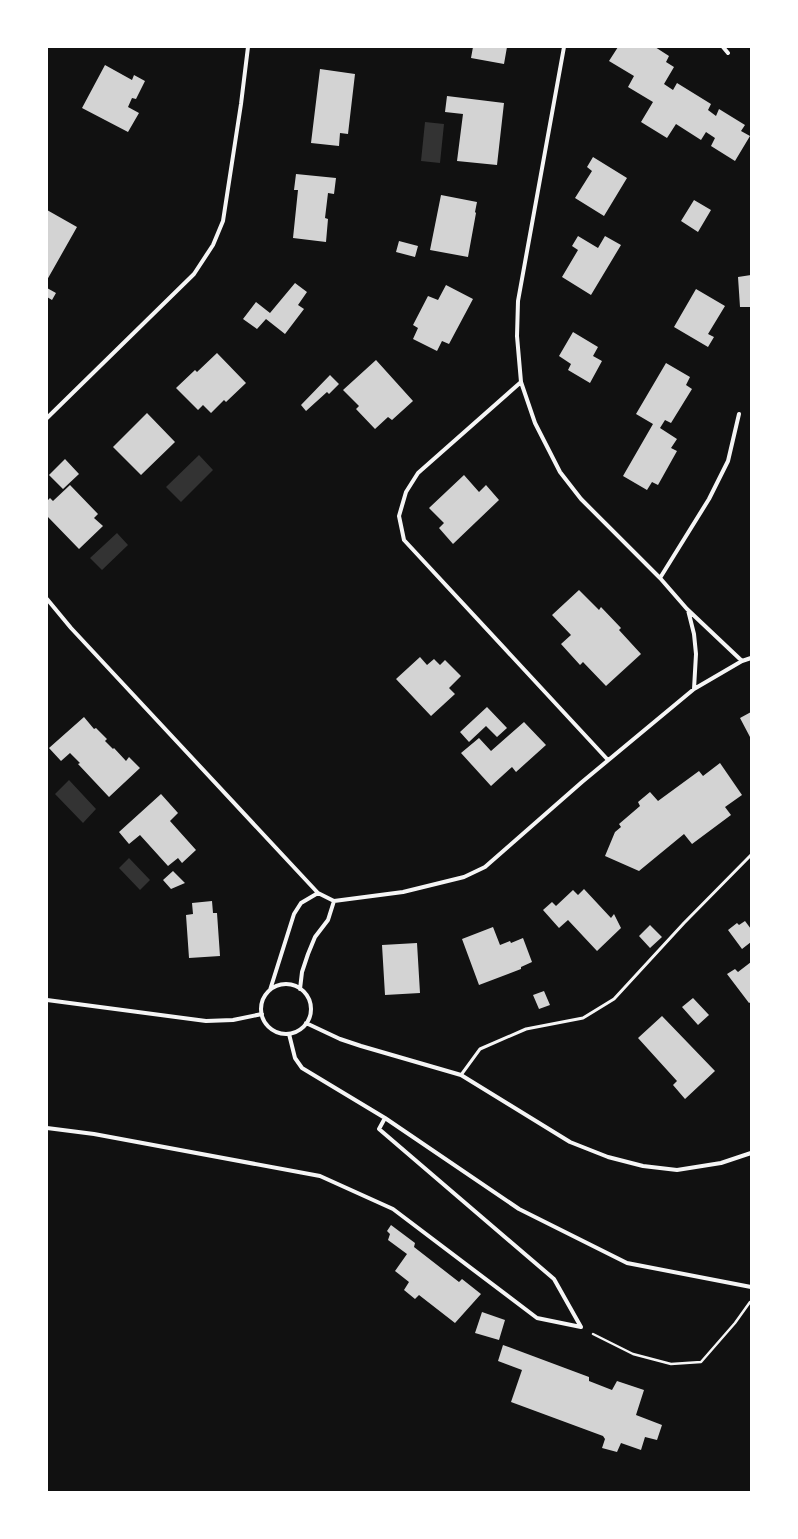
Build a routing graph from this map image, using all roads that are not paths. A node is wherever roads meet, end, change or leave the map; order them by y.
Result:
1 (248, 47) edge
2 (564, 47) edge
3 (724, 47) edge
4 (728, 53) dead end
5 (521, 382) junction
6 (739, 414) dead end
7 (47, 418) edge
8 (660, 578) junction
9 (47, 599) edge
10 (688, 609) junction
11 (751, 658) edge
12 (742, 661) junction
13 (694, 689) junction
14 (608, 760) junction
15 (751, 855) edge
16 (318, 893) junction
17 (334, 901) junction
18 (300, 989) junction
19 (270, 990) junction
20 (47, 1000) edge
21 (262, 1014) junction
22 (306, 1023) junction
23 (289, 1034) junction
24 (461, 1075) junction
25 (385, 1118) junction
26 (47, 1128) edge
27 (751, 1152) edge
28 (751, 1287) edge

1 - 7 street
2 - 5 street
3 - 4 street
5 - 8 street
5 - 14 street
6 - 8 street
8 - 10 street
9 - 16 street
10 - 12 street
10 - 13 street
11 - 12 street
12 - 13 street
13 - 14 street
14 - 17 street
15 - 24 lane
16 - 17 street
16 - 19 street
17 - 18 street
18 - 19 street
18 - 22 street
19 - 21 street
20 - 21 street
21 - 23 street
22 - 23 street
22 - 24 street
23 - 25 street
24 - 27 street
25 - 26 street
25 - 28 street

